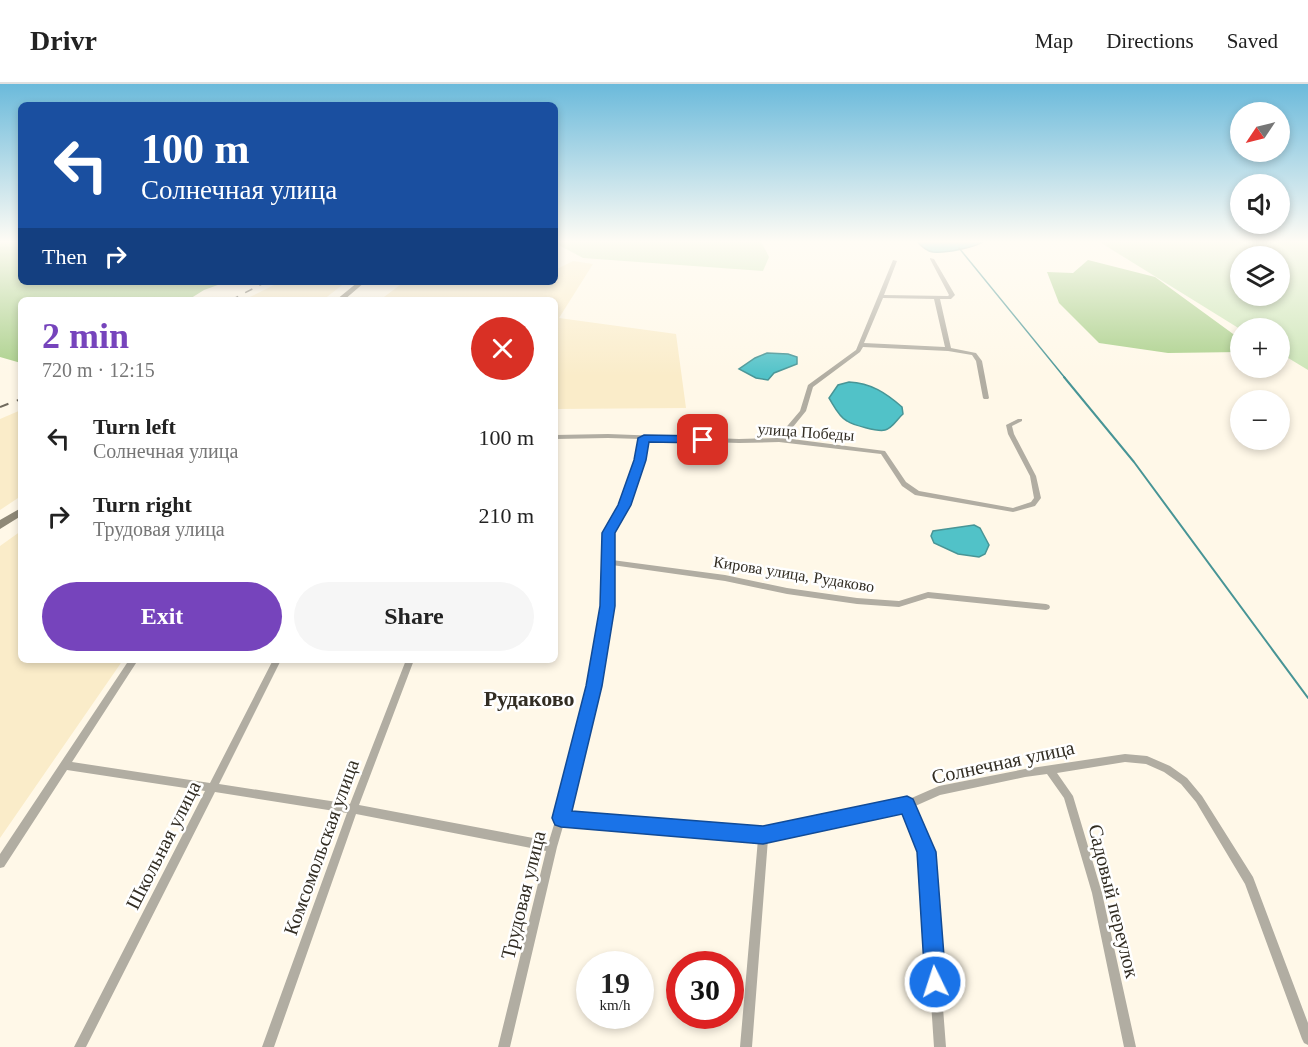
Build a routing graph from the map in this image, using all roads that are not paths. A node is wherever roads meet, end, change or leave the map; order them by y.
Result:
1 (357, 286) edge
2 (885, 286) edge
3 (947, 286) edge
4 (880, 296) junction
5 (344, 297) edge
6 (937, 299) junction
7 (861, 345) junction
8 (948, 349) junction
9 (986, 398) dead end
10 (1020, 420) dead end
11 (558, 437) edge
12 (644, 438) junction
13 (779, 440) junction
14 (18, 513) edge
15 (0, 525) edge
16 (607, 562) junction
17 (1046, 607) dead end
18 (132, 663) edge
19 (275, 663) edge
20 (409, 663) edge
21 (65, 765) junction
22 (1049, 769) junction
23 (213, 786) junction
24 (907, 805) junction
25 (353, 809) junction
26 (561, 818) junction
27 (763, 835) junction
28 (552, 847) junction
29 (0, 862) edge
30 (1308, 1040) edge
31 (80, 1047) edge
32 (268, 1047) edge
33 (504, 1047) edge
34 (746, 1047) edge
35 (940, 1047) edge
36 (1130, 1047) edge

1 - 5 street
2 - 4 street
3 - 6 street
4 - 6 street
4 - 7 street
6 - 8 street
7 - 8 street
7 - 13 street
8 - 9 street
10 - 13 street, улица Победы
11 - 12 street, улица Победы
12 - 13 street, улица Победы
12 - 16 street, Трудовая улица
14 - 15 street
16 - 17 street, Кирова улица, Рудаково
16 - 26 street, Трудовая улица
18 - 21 street
19 - 23 street, Школьная улица
20 - 25 street, Комсомольская улица
21 - 23 street
21 - 29 street
22 - 24 street, Солнечная улица
22 - 30 street, Солнечная улица
22 - 36 street, Садовый переулок
23 - 25 street
23 - 31 street, Школьная улица
24 - 27 street, Солнечная улица
24 - 35 street
25 - 28 street
25 - 32 street, Комсомольская улица
26 - 27 street, Солнечная улица
26 - 28 street, Трудовая улица
27 - 34 street
28 - 33 street, Трудовая улица

